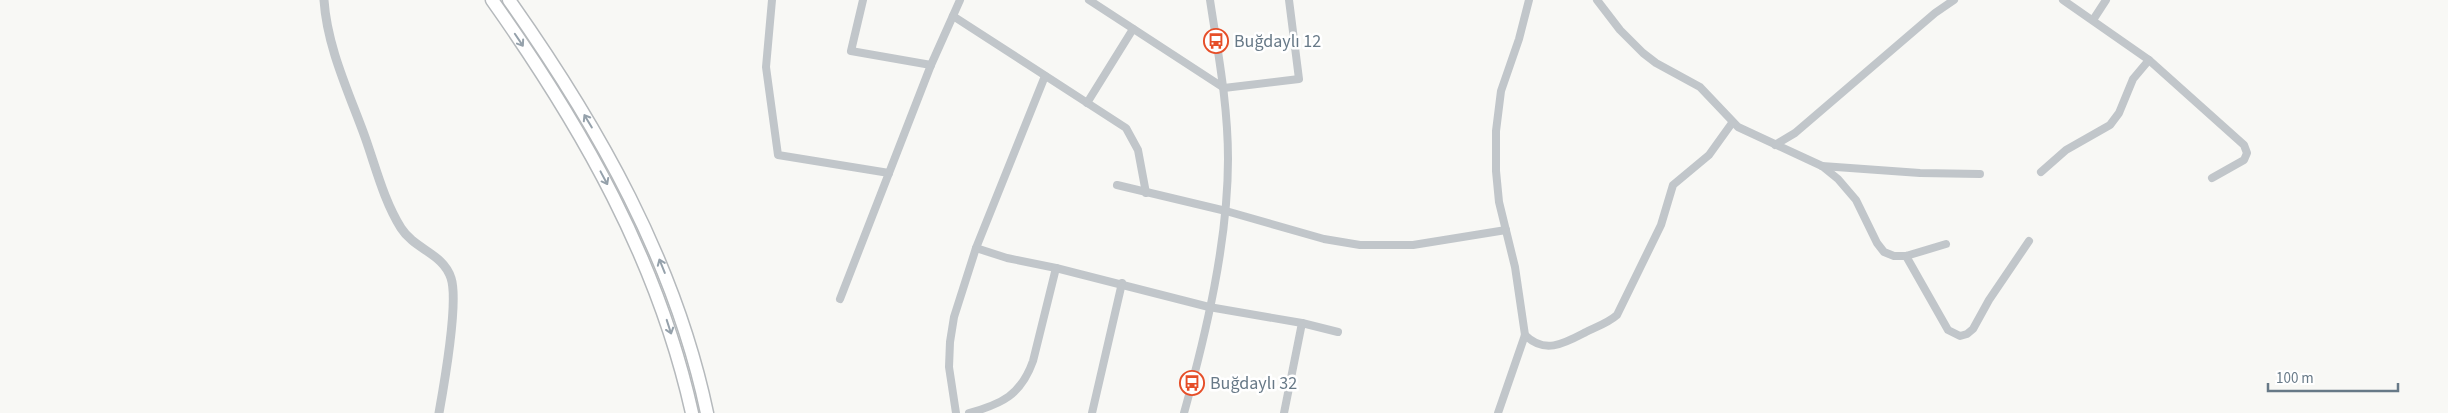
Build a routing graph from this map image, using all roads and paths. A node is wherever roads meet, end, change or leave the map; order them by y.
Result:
1 (324, 0) edge
2 (492, 0) edge
3 (509, 0) edge
4 (772, 0) edge
5 (864, 0) edge
6 (960, 0) edge
7 (1089, 0) edge
8 (1210, 0) edge
9 (1289, 0) edge
10 (1529, 0) edge
11 (1597, 0) edge
12 (1954, 0) edge
13 (2063, 0) edge
14 (2106, 0) edge
15 (953, 16) junction
16 (2093, 20) junction
17 (1133, 29) junction
18 (2149, 60) junction
19 (931, 65) junction
20 (1045, 76) junction
21 (1224, 88) junction
22 (1087, 103) junction
23 (1732, 123) junction
24 (1775, 145) junction
25 (1822, 166) junction
26 (2041, 172) dead end
27 (889, 173) junction
28 (1980, 174) dead end
29 (2212, 178) dead end
30 (1117, 185) dead end
31 (1146, 192) junction
32 (1226, 211) junction
33 (1506, 230) junction
34 (2029, 241) dead end
35 (1946, 244) dead end
36 (976, 248) junction
37 (1906, 256) junction
38 (1056, 268) junction
39 (1122, 283) junction
40 (840, 299) dead end
41 (1209, 307) junction
42 (1302, 323) junction
43 (1338, 332) dead end
44 (1525, 335) junction
45 (439, 413) edge
46 (692, 413) edge
47 (706, 413) edge
48 (956, 413) edge
49 (969, 413) edge
50 (1092, 413) edge
51 (1184, 413) edge
52 (1284, 413) edge
53 (1498, 413) edge

1 - 45 street
2 -> 46 highway
47 -> 3 highway
4 - 27 street
5 - 19 street
6 - 15 street
7 - 17 street
8 - 21 street
9 - 21 street
10 - 33 street
11 - 23 street
12 - 24 street
13 - 16 street
14 - 16 street
15 - 19 street
15 - 20 street
16 - 18 street
17 - 21 street
17 - 22 street
18 - 26 street
18 - 29 street
19 - 27 street
20 - 22 street
20 - 36 street
21 - 32 street
22 - 31 street
23 - 24 street
23 - 44 street
24 - 25 street
25 - 28 street
25 - 37 street
27 - 40 street
30 - 31 street
31 - 32 street
32 - 33 street
32 - 41 street
33 - 44 street
34 - 37 street
35 - 37 street
36 - 38 street
36 - 48 street
38 - 39 street
38 - 49 street
39 - 41 street
39 - 50 street
41 - 42 street
41 - 51 street
42 - 43 street
42 - 52 street
44 - 53 street

